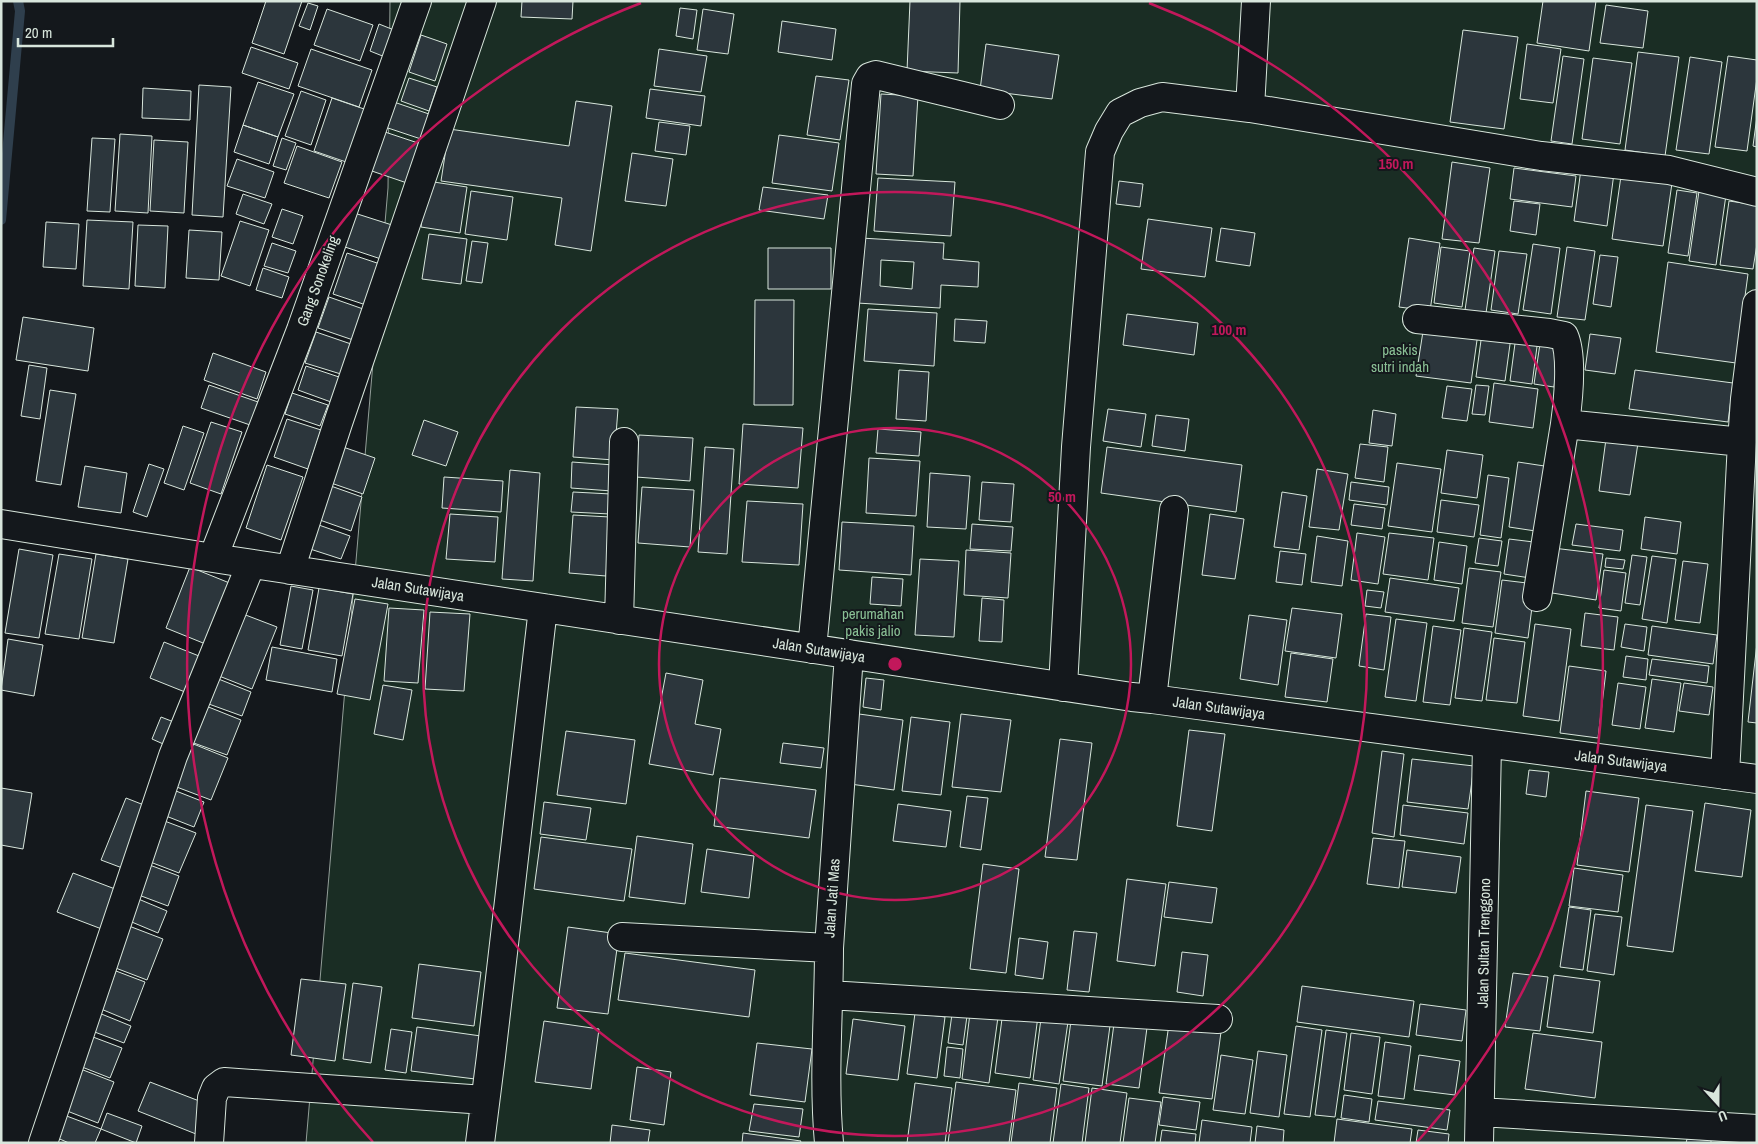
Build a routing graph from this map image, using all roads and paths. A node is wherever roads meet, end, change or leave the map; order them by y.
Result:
1 (417, 1) edge
2 (482, 1) edge
3 (1256, 1) edge
4 (1000, 105) dead end
5 (1250, 108) junction
6 (1757, 192) edge
7 (1757, 304) edge
8 (1417, 319) dead end
9 (1751, 399) edge
10 (1565, 424) junction
11 (624, 442) dead end
12 (1742, 442) junction
13 (1174, 510) dead end
14 (11, 525) edge
15 (213, 558) junction
16 (250, 564) junction
17 (290, 570) junction
18 (1538, 597) dead end
19 (543, 608) junction
20 (1745, 613) edge
21 (620, 620) junction
22 (812, 649) junction
23 (849, 654) junction
24 (1063, 687) junction
25 (1152, 698) junction
26 (1487, 744) junction
27 (1725, 775) junction
28 (1757, 779) edge
29 (622, 937) dead end
30 (829, 948) junction
31 (829, 995) junction
32 (1218, 1019) dead end
33 (485, 1100) junction
34 (1480, 1112) junction
35 (1757, 1129) edge
36 (43, 1143) edge
37 (209, 1143) edge
38 (480, 1143) edge
39 (829, 1143) edge
40 (1479, 1143) edge

1 - 15 street, Gang Sonokeling
2 - 17 street
3 - 5 street
4 - 22 street
5 - 6 street
5 - 24 street
7 - 9 street
8 - 10 street
9 - 12 street
10 - 12 street
10 - 18 street
11 - 21 street
12 - 20 street
13 - 25 street
14 - 15 street, Jalan Sutawijaya
15 - 16 street, Jalan Sutawijaya
16 - 17 street, Jalan Sutawijaya
16 - 36 street
17 - 19 street, Jalan Sutawijaya
19 - 21 street, Jalan Sutawijaya
19 - 33 street
20 - 27 street
21 - 22 street, Jalan Sutawijaya
22 - 23 street, Jalan Sutawijaya
23 - 24 street, Jalan Sutawijaya
23 - 30 street, Jalan Jati Mas
24 - 25 street, Jalan Sutawijaya
25 - 26 street, Jalan Sutawijaya
26 - 27 street, Jalan Sutawijaya
26 - 34 street, Jalan Sultan Trenggono
27 - 28 street, Jalan Sutawijaya
29 - 30 street
30 - 31 street, Jalan Jati Mas
31 - 32 street
31 - 39 street, Jalan Jati Mas
33 - 37 street
33 - 38 street
34 - 35 street
34 - 40 street, Jalan Sultan Trenggono

